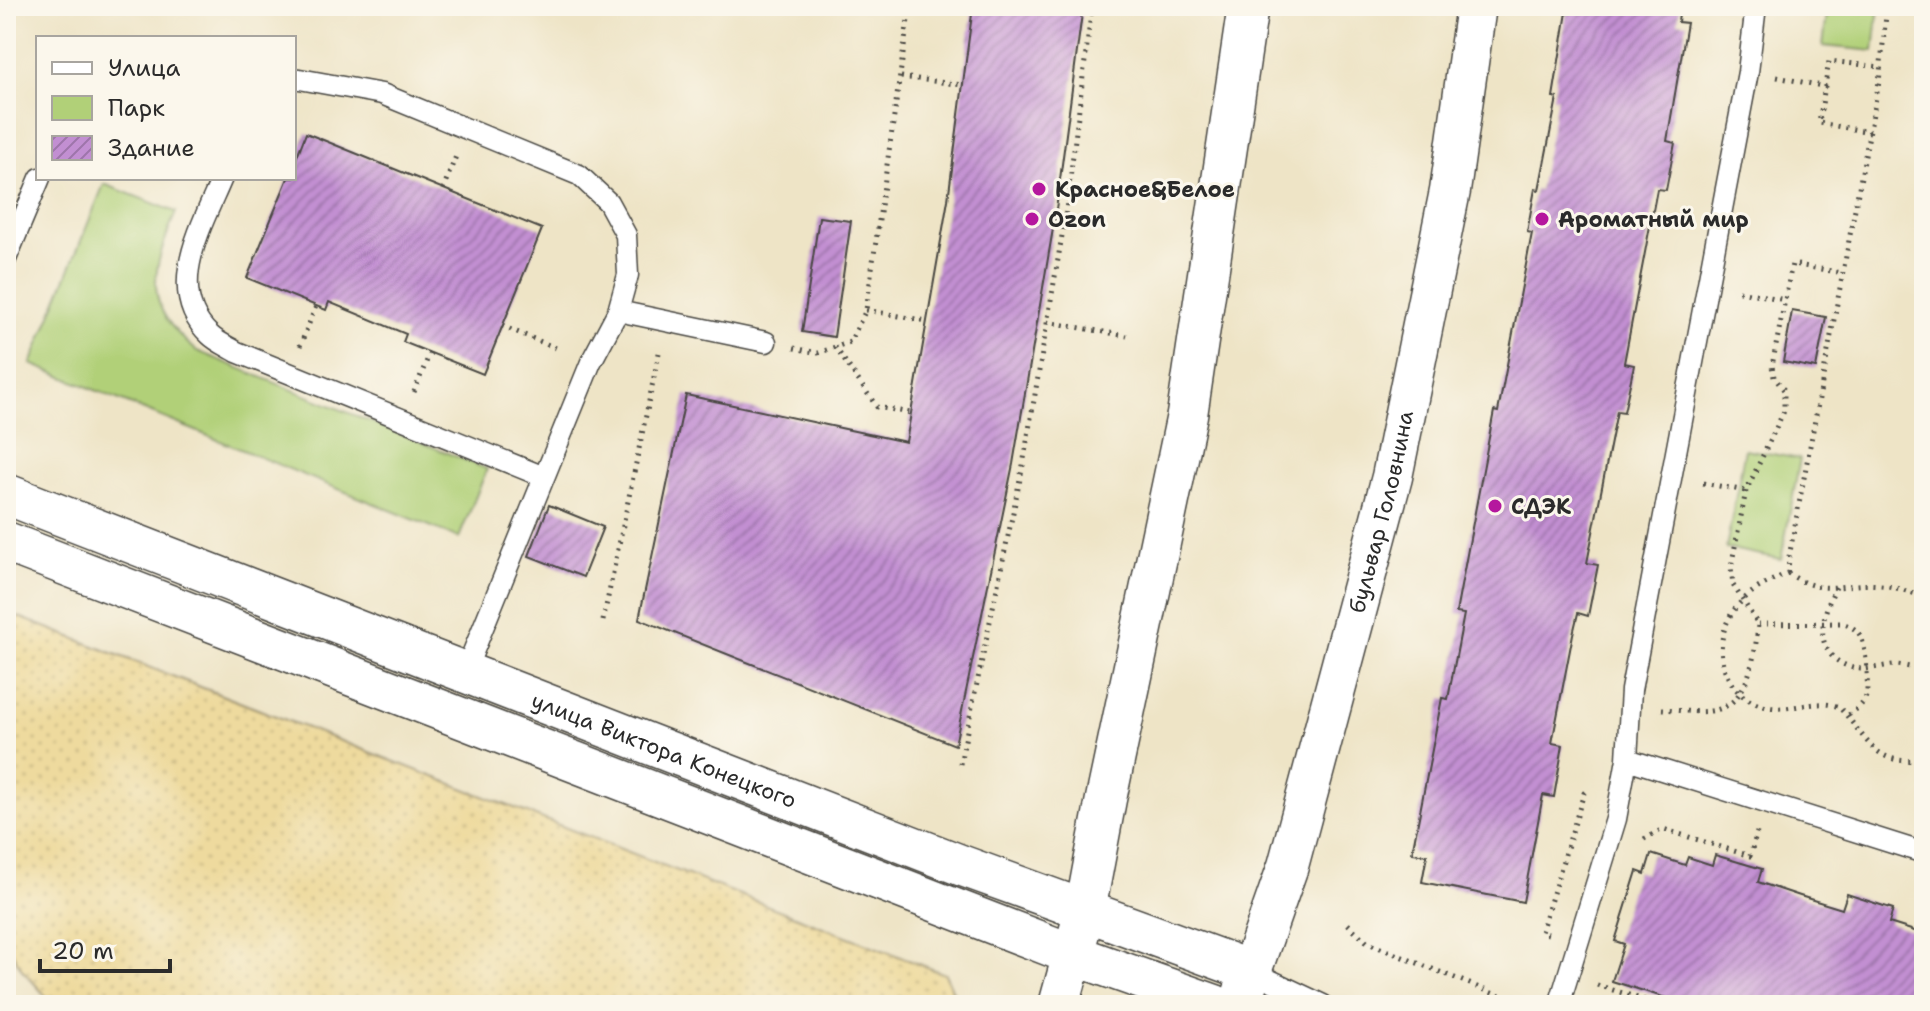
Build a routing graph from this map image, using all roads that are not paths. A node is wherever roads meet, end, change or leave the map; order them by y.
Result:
1 (1248, 6) edge
2 (1476, 6) edge
3 (1756, 6) edge
4 (296, 78) edge
5 (39, 180) edge
6 (221, 180) edge
7 (6, 206) edge
8 (21, 223) junction
9 (6, 259) edge
10 (618, 311) junction
11 (766, 342) road end
12 (544, 477) junction
13 (6, 494) edge
14 (6, 542) edge
15 (465, 672) junction
16 (1627, 759) junction
17 (1924, 853) edge
18 (1085, 911) junction
19 (1074, 955) junction
20 (1245, 988) edge
21 (1059, 1005) edge
22 (1215, 1005) edge
23 (1323, 1005) edge
24 (1559, 1005) edge

1 - 18 street
2 - 20 street, бульвар Головнина
3 - 16 lane
4 - 10 lane
5 - 8 lane
6 - 12 lane
7 - 8 lane
8 - 9 lane
10 - 11 lane
10 - 12 lane
12 - 15 lane
13 - 15 street, улица Виктора Конецкого
14 - 19 street, улица Виктора Конецкого
15 - 18 street, улица Виктора Конецкого
16 - 17 lane
16 - 24 lane
18 - 19 street
18 - 20 street, улица Виктора Конецкого
19 - 21 street
19 - 22 street, улица Виктора Конецкого
20 - 23 lane, улица Виктора Конецкого

